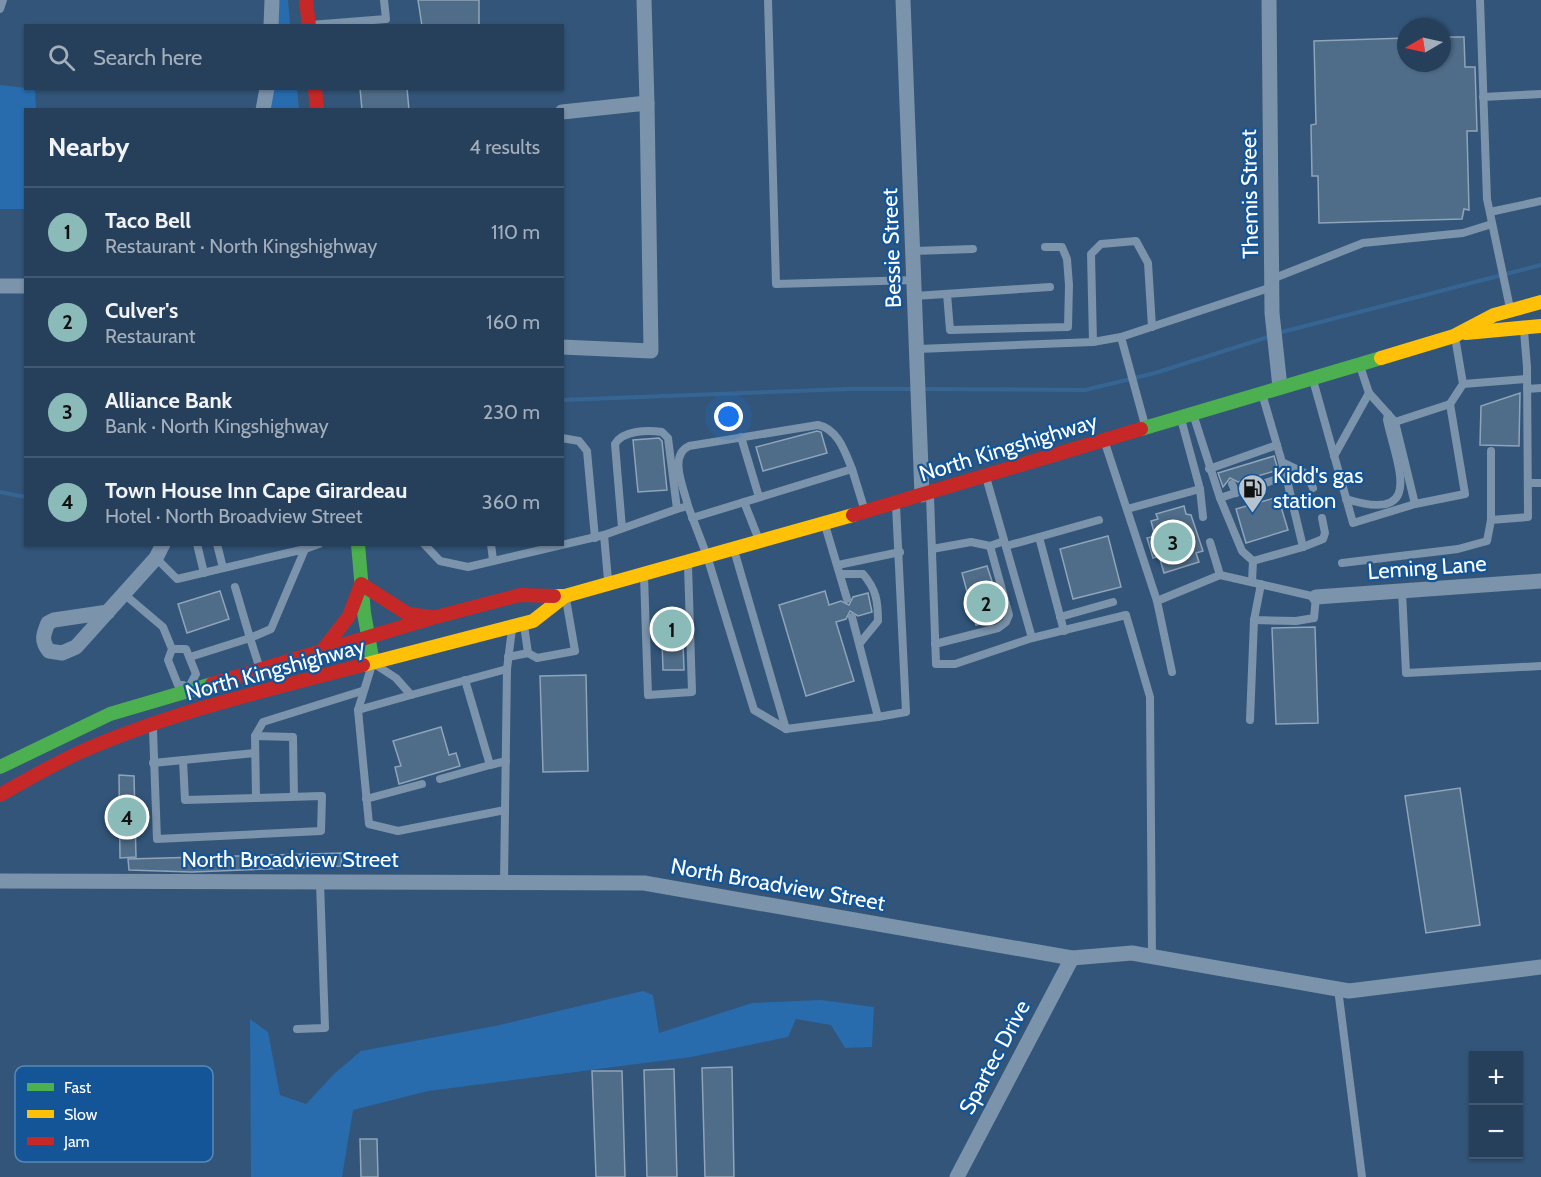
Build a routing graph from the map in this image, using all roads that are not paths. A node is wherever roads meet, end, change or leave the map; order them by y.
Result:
1 (3, 0) edge
2 (272, 0) edge
3 (306, 0) edge
4 (384, 0) edge
5 (644, 0) edge
6 (768, 0) edge
7 (903, 0) edge
8 (1269, 0) edge
9 (1480, 0) edge
10 (0, 9) edge
11 (270, 24) edge
12 (309, 24) edge
13 (331, 24) edge
14 (267, 90) edge
15 (315, 90) edge
16 (1541, 94) edge
17 (1483, 97) junction
18 (647, 103) junction
19 (263, 108) edge
20 (317, 108) edge
21 (564, 112) edge
22 (1541, 201) edge
23 (1490, 212) junction
24 (1492, 224) junction
25 (1046, 247) dead end
26 (973, 249) dead end
27 (914, 251) junction
28 (915, 280) junction
29 (1272, 283) junction
30 (0, 286) edge
31 (24, 286) edge
32 (1050, 287) dead end
33 (947, 294) junction
34 (915, 296) junction
35 (1541, 302) edge
36 (1511, 310) junction
37 (1541, 326) edge
38 (1152, 327) junction
39 (1524, 329) junction
40 (1458, 334) junction
41 (1121, 337) junction
42 (1093, 342) junction
43 (564, 346) edge
44 (918, 354) junction
45 (1359, 364) junction
46 (1312, 377) junction
47 (1527, 378) junction
48 (1462, 384) junction
49 (1280, 387) junction
50 (1541, 388) edge
51 (1527, 389) junction
52 (1262, 392) junction
53 (1369, 393) junction
54 (1450, 404) junction
55 (1388, 414) junction
56 (1187, 415) junction
57 (1395, 422) junction
58 (1146, 428) junction
59 (741, 436) junction
60 (564, 438) edge
61 (1105, 440) junction
62 (1277, 446) junction
63 (1491, 451) dead end
64 (1334, 456) junction
65 (1282, 462) junction
66 (852, 469) junction
67 (1209, 469) junction
68 (986, 476) junction
69 (1286, 476) junction
70 (1528, 483) junction
71 (1541, 483) edge
72 (1233, 484) dead end
73 (1313, 488) dead end
74 (1200, 489) junction
75 (1236, 493) junction
76 (926, 494) junction
77 (759, 497) junction
78 (1220, 498) junction
79 (1346, 499) junction
80 (744, 502) junction
81 (896, 502) junction
82 (1415, 504) junction
83 (688, 506) junction
84 (677, 509) junction
85 (1127, 509) junction
86 (865, 511) junction
87 (1203, 517) dead end
88 (692, 518) junction
89 (1322, 518) dead end
90 (1099, 520) dead end
91 (1491, 520) junction
92 (824, 524) junction
93 (622, 528) junction
94 (604, 535) junction
95 (1039, 537) junction
96 (595, 538) junction
97 (760, 541) junction
98 (1210, 542) dead end
99 (1005, 543) junction
100 (564, 545) edge
101 (197, 546) edge
102 (218, 546) edge
103 (313, 546) edge
104 (358, 546) edge
105 (426, 546) edge
106 (491, 546) edge
107 (558, 546) edge
108 (990, 546) junction
109 (1302, 546) junction
110 (305, 549) junction
111 (734, 549) junction
112 (932, 549) junction
113 (159, 551) edge
114 (900, 552) junction
115 (707, 556) junction
116 (493, 560) junction
117 (1253, 561) junction
118 (688, 562) junction
119 (1342, 563) dead end
120 (838, 565) junction
121 (223, 568) junction
122 (204, 573) junction
123 (644, 574) junction
124 (841, 574) junction
125 (1220, 575) junction
126 (1541, 582) edge
127 (1257, 583) junction
128 (361, 584) junction
129 (609, 585) junction
130 (236, 587) dead end
131 (1402, 591) junction
132 (124, 594) junction
133 (565, 596) junction
134 (1316, 597) junction
135 (848, 598) dead end
136 (1113, 602) dead end
137 (1157, 602) junction
138 (108, 612) dead end
139 (852, 617) dead end
140 (1060, 617) junction
141 (432, 618) junction
142 (1254, 620) junction
143 (518, 626) junction
144 (1064, 631) junction
145 (250, 638) junction
146 (368, 638) junction
147 (1032, 638) junction
148 (860, 643) junction
149 (935, 644) junction
150 (172, 649) junction
151 (321, 652) junction
152 (528, 653) junction
153 (190, 657) junction
154 (508, 657) junction
155 (373, 663) junction
156 (1541, 666) edge
157 (507, 669) junction
158 (260, 670) junction
159 (1172, 672) dead end
160 (465, 680) junction
161 (190, 689) junction
162 (362, 691) junction
163 (411, 694) junction
164 (358, 710) junction
165 (878, 717) junction
166 (1250, 720) dead end
167 (153, 725) junction
168 (786, 729) junction
169 (255, 736) junction
170 (255, 753) junction
171 (183, 760) junction
172 (506, 761) junction
173 (153, 763) junction
174 (490, 765) junction
175 (0, 767) edge
176 (440, 779) dead end
177 (422, 784) dead end
178 (0, 795) edge
179 (294, 796) junction
180 (256, 798) junction
181 (366, 799) junction
182 (505, 810) junction
183 (0, 881) edge
184 (320, 882) junction
185 (504, 882) junction
186 (1152, 957) junction
187 (1072, 958) junction
188 (1541, 967) edge
189 (1338, 989) junction
190 (297, 1029) dead end
191 (957, 1177) edge
192 (1362, 1177) edge

1 - 10 lane
2 - 11 street
3 - 12 main road
4 - 13 lane
5 - 18 street
6 - 28 lane
7 - 27 street, Bessie Street
8 - 29 street, Themis Street
9 - 17 lane
14 - 19 street
15 - 20 main road
16 - 17 lane
17 - 23 lane
18 - 21 street
18 - 43 street
22 - 23 lane
23 - 24 lane
24 - 29 lane
24 - 36 lane
25 - 33 lane
26 - 27 lane
27 - 28 street, Bessie Street
28 - 34 street, Bessie Street
29 - 38 lane
29 - 49 street, Themis Street
30 - 31 street
32 - 33 lane
33 - 34 lane
34 - 44 street, Bessie Street
35 - 36 main road, North Kingshighway
36 - 40 main road, North Kingshighway
37 - 39 main road, North Kingshighway
38 - 41 lane
38 - 42 lane
39 - 40 main road, North Kingshighway
39 - 47 lane
40 - 45 main road, North Kingshighway
40 - 48 lane
41 - 42 lane
41 - 58 lane
42 - 44 lane
44 - 76 street, Bessie Street
45 - 46 main road, North Kingshighway
45 - 53 lane
46 - 49 main road, North Kingshighway
46 - 64 lane
47 - 48 lane
47 - 51 lane
48 - 54 lane
49 - 52 main road, North Kingshighway
50 - 51 lane
51 - 70 lane
52 - 56 main road, North Kingshighway
52 - 62 lane
53 - 55 lane
53 - 64 lane
54 - 57 lane
54 - 82 lane
55 - 57 lane
55 - 79 lane
56 - 58 main road, North Kingshighway
56 - 67 lane
56 - 74 lane
57 - 82 lane
58 - 61 main road, North Kingshighway
59 - 66 lane
59 - 77 lane
59 - 83 lane
60 - 96 lane
61 - 68 main road, North Kingshighway
61 - 85 lane
62 - 65 lane
62 - 67 lane
63 - 91 lane
64 - 79 lane
65 - 69 lane
65 - 73 lane
66 - 77 lane
66 - 86 lane
67 - 78 lane
68 - 76 main road, North Kingshighway
68 - 99 lane
69 - 75 lane
69 - 109 lane
70 - 71 lane
70 - 91 lane
72 - 75 lane
74 - 85 lane
74 - 87 lane
75 - 78 lane
76 - 81 main road, North Kingshighway
76 - 112 lane
77 - 80 lane
78 - 117 lane
79 - 82 lane
80 - 88 lane
80 - 97 lane
81 - 86 main road, North Kingshighway
81 - 114 lane
83 - 84 lane
83 - 88 lane
84 - 93 lane
84 - 93 lane
85 - 137 lane
86 - 92 main road, North Kingshighway
88 - 115 lane
89 - 109 lane
90 - 95 lane
91 - 119 lane
92 - 97 main road, North Kingshighway
92 - 120 lane
93 - 94 lane
94 - 96 lane
94 - 129 lane
95 - 99 lane
95 - 140 lane
96 - 100 lane
97 - 111 main road, North Kingshighway
98 - 125 lane
99 - 108 lane
99 - 147 lane
101 - 122 lane
102 - 121 lane
103 - 110 lane
104 - 128 main road
105 - 116 lane
106 - 116 lane
107 - 116 lane
108 - 112 lane
108 - 149 lane
109 - 117 lane
110 - 121 lane
110 - 145 lane
111 - 115 main road, North Kingshighway
111 - 168 lane
112 - 149 lane
113 - 122 lane
113 - 132 street
114 - 120 lane
114 - 165 lane
115 - 118 main road, North Kingshighway
115 - 168 lane
117 - 127 lane
118 - 123 main road, North Kingshighway
118 - 123 lane
120 - 124 lane
121 - 122 lane
123 - 129 main road, North Kingshighway
124 - 135 lane
124 - 148 lane
125 - 127 lane
125 - 137 lane
126 - 131 street, Leming Lane
127 - 134 lane
127 - 142 lane
128 - 141 main road
128 - 146 main road
128 - 151 main road
129 - 133 main road, North Kingshighway
130 - 145 lane
131 - 134 street, Leming Lane
131 - 156 lane
132 - 138 street
132 - 150 lane
133 - 141 main road, North Kingshighway
133 - 143 main road, North Kingshighway
133 - 152 lane
134 - 142 lane
136 - 140 lane
137 - 159 lane
139 - 148 lane
140 - 144 lane
141 - 146 main road, North Kingshighway
142 - 166 lane
143 - 152 lane
143 - 154 lane
143 - 155 main road, North Kingshighway
144 - 147 lane
144 - 186 lane
145 - 153 lane
145 - 158 lane
146 - 151 main road, North Kingshighway
146 - 155 main road
147 - 149 lane
148 - 165 lane
150 - 153 lane
150 - 161 lane
151 - 158 main road, North Kingshighway
152 - 154 lane
153 - 161 lane
154 - 157 lane
155 - 162 lane
155 - 163 lane
155 - 167 main road, North Kingshighway
157 - 160 lane
157 - 172 lane
158 - 161 main road, North Kingshighway
160 - 163 lane
160 - 174 lane
161 - 175 main road, North Kingshighway
162 - 164 lane
162 - 169 lane
163 - 164 lane
164 - 181 lane
165 - 168 lane
167 - 173 lane
167 - 178 main road, North Kingshighway
169 - 170 lane
169 - 179 lane
170 - 171 lane
170 - 180 lane
171 - 173 lane
171 - 180 lane
172 - 174 lane
172 - 182 lane
173 - 179 lane
174 - 176 lane
177 - 181 lane
179 - 180 lane
181 - 182 lane
182 - 185 lane
183 - 184 street, North Broadview Street
184 - 185 street, North Broadview Street
184 - 190 lane
185 - 187 street, North Broadview Street
186 - 187 street, North Broadview Street
186 - 189 street, North Broadview Street
187 - 191 street, Spartec Drive
188 - 189 street, North Broadview Street
189 - 192 lane

